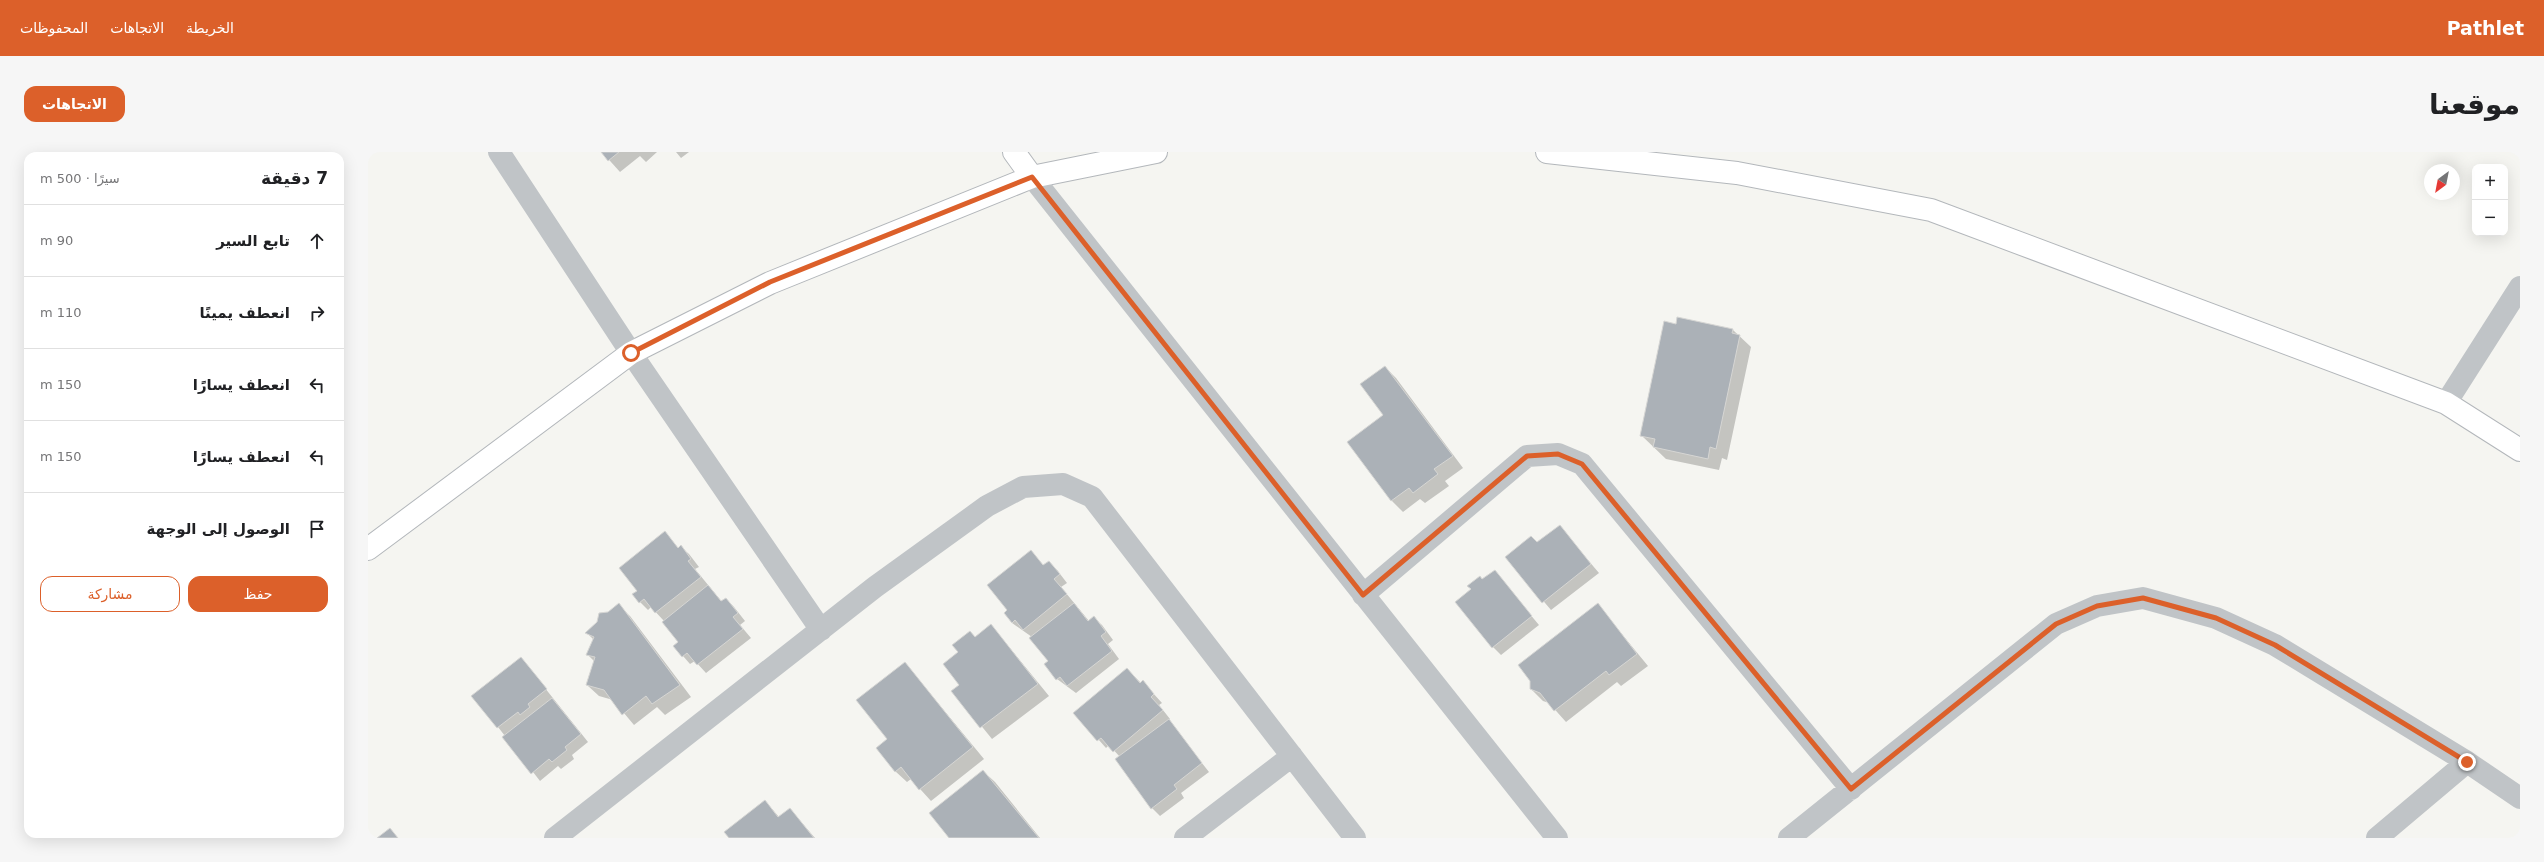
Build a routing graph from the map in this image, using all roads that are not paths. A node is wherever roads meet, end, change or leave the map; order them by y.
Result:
1 (499, 152) edge
2 (1014, 152) edge
3 (1156, 152) edge
4 (1547, 152) edge
5 (1032, 177) junction
6 (2520, 287) edge
7 (631, 353) junction
8 (2446, 403) junction
9 (2520, 450) edge
10 (368, 549) edge
11 (1363, 595) junction
12 (821, 630) junction
13 (1292, 756) junction
14 (2467, 762) junction
15 (1851, 789) junction
16 (2520, 798) edge
17 (555, 838) edge
18 (1185, 838) edge
19 (1355, 838) edge
20 (1557, 838) edge
21 (1789, 838) edge
22 (2377, 838) edge

1 - 7 street
2 - 5 street
3 - 5 street
4 - 8 street
5 - 7 street
5 - 11 street
6 - 8 street
7 - 10 street
7 - 12 street
8 - 9 street
11 - 15 street
11 - 20 street
12 - 13 street
12 - 17 street
13 - 18 street
13 - 19 street
14 - 15 street
14 - 16 street
14 - 22 street
15 - 21 street

